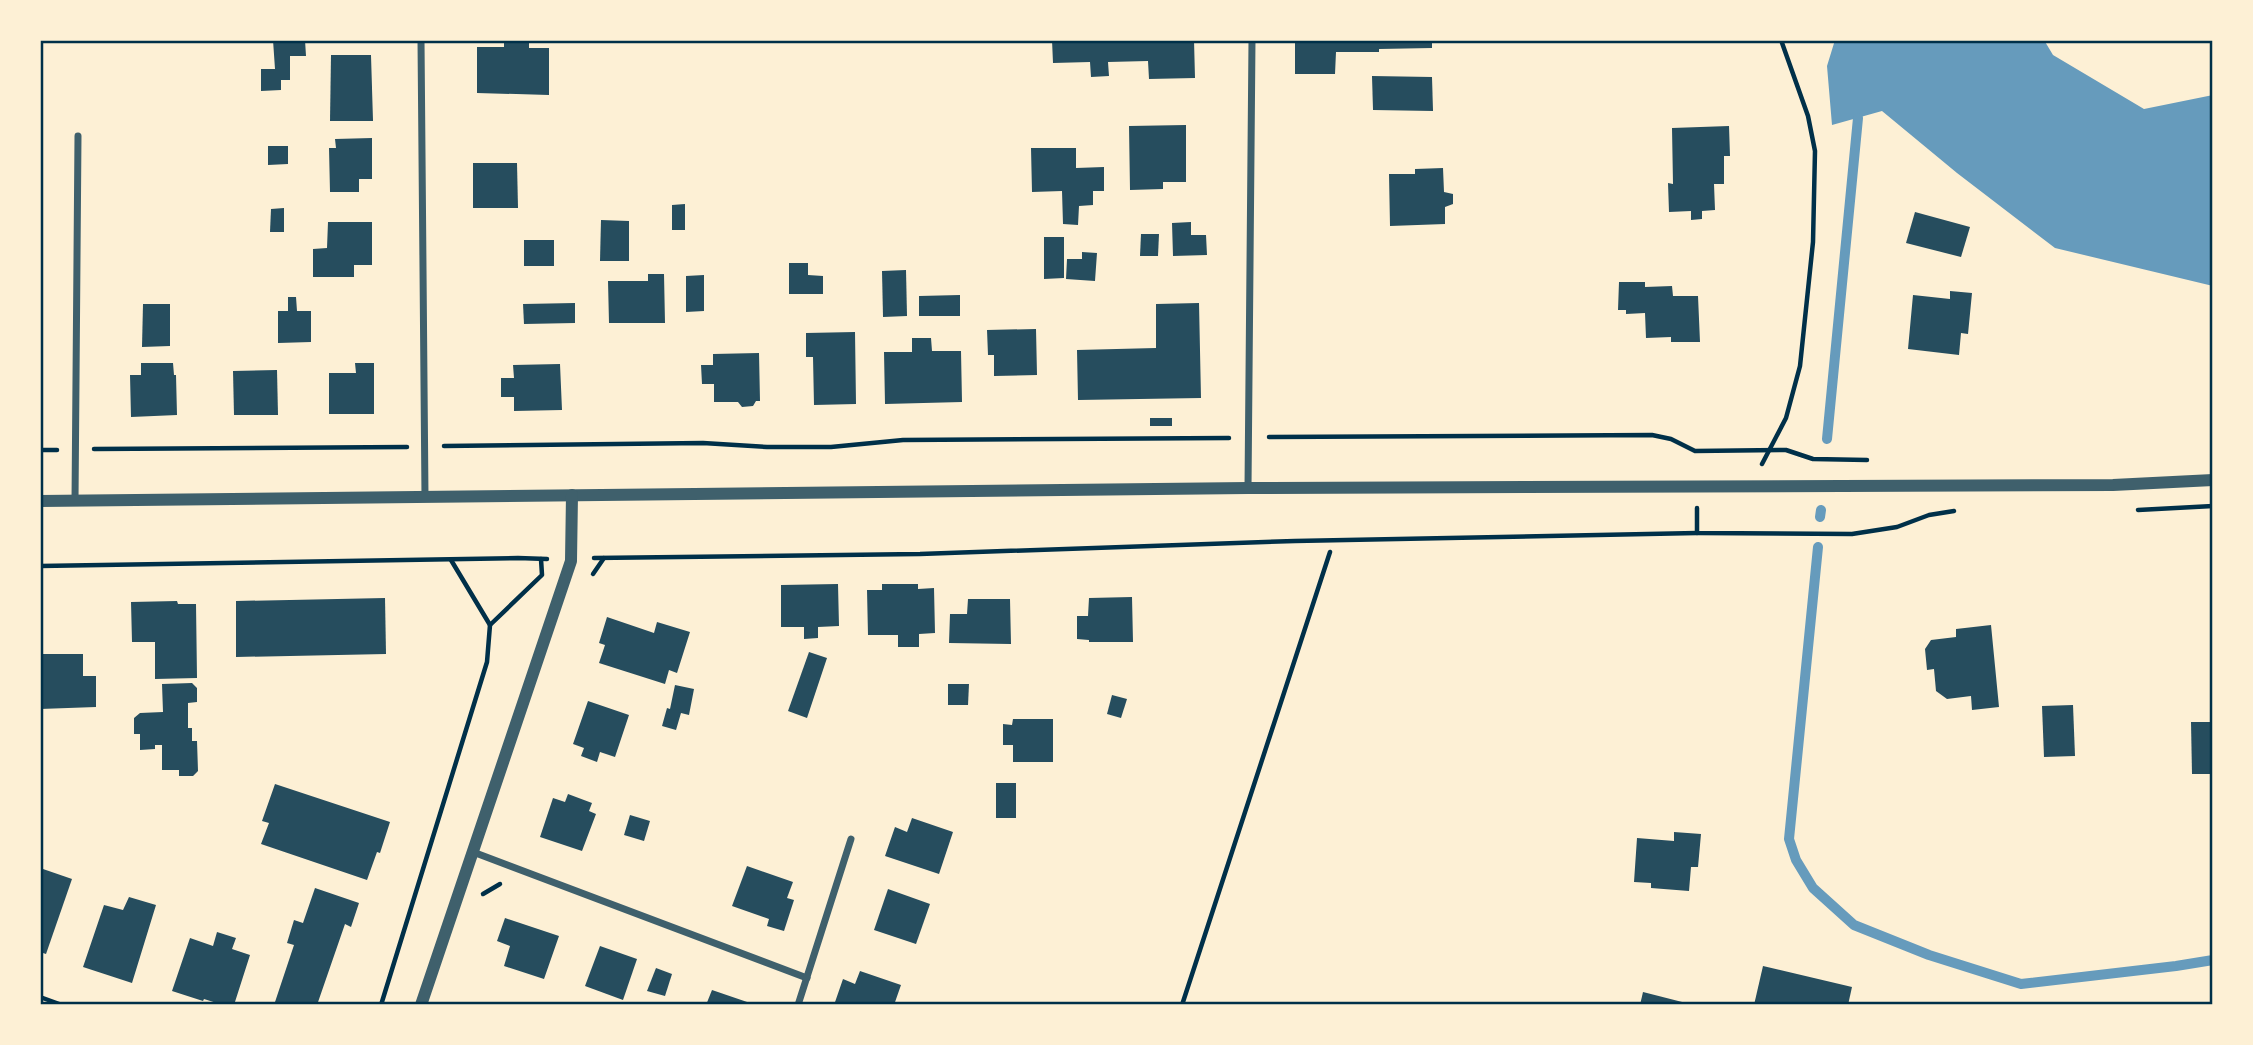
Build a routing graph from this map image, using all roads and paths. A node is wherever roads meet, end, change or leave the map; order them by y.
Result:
1 (421, 40) edge
2 (1252, 40) edge
3 (1781, 40) edge
4 (78, 136) dead end
5 (1247, 438) junction
6 (425, 447) junction
7 (75, 449) junction
8 (40, 450) edge
9 (1770, 450) junction
10 (1695, 452) junction
11 (1878, 462) dead end
12 (2213, 480) edge
13 (1697, 486) junction
14 (1749, 486) junction
15 (1248, 488) junction
16 (572, 495) junction
17 (425, 497) junction
18 (40, 501) edge
19 (75, 501) junction
20 (2213, 506) edge
21 (2137, 510) dead end
22 (1967, 511) dead end
23 (1698, 533) junction
24 (1330, 552) dead end
25 (451, 559) junction
26 (541, 559) junction
27 (571, 561) junction
28 (40, 566) edge
29 (490, 625) junction
30 (851, 839) dead end
31 (473, 852) junction
32 (807, 978) junction
33 (40, 998) edge
34 (62, 1005) edge
35 (381, 1005) edge
36 (421, 1005) edge
37 (798, 1005) edge
38 (1182, 1005) edge

1 - 6 street
2 - 5 street
3 - 9 path
4 - 7 street
5 - 6 path
5 - 10 path
5 - 15 street
6 - 7 path
6 - 17 street
7 - 8 path
7 - 19 street
9 - 10 path
9 - 11 path
9 - 14 path
10 - 13 path
12 - 14 street
13 - 14 street
13 - 15 street
13 - 23 path
15 - 16 street
16 - 17 street
16 - 27 street
17 - 19 street
18 - 19 street
20 - 21 path
22 - 23 path
23 - 27 path
24 - 38 path
25 - 26 path
25 - 28 path
25 - 29 path
26 - 27 path
26 - 29 path
27 - 31 street
29 - 35 path
30 - 32 street
31 - 32 street
31 - 36 street
32 - 37 street
33 - 34 path

